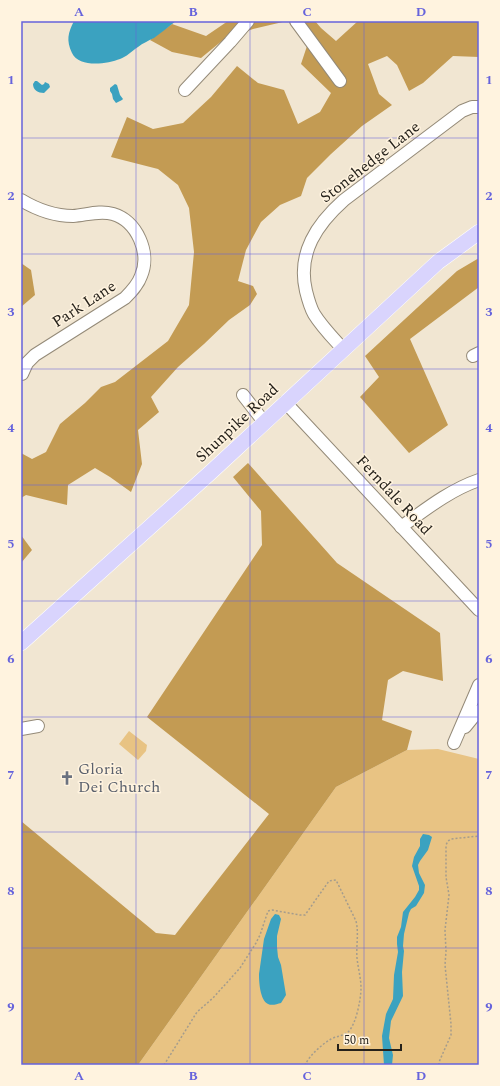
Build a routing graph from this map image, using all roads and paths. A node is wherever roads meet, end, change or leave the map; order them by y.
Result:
1 (248, 21) edge
2 (296, 21) edge
3 (340, 81) dead end
4 (185, 90) dead end
5 (479, 107) edge
6 (21, 200) edge
7 (479, 232) edge
8 (343, 349) junction
9 (22, 374) edge
10 (243, 395) dead end
11 (285, 402) junction
12 (264, 422) junction
13 (479, 480) edge
14 (401, 527) junction
15 (479, 610) edge
16 (21, 643) edge
17 (479, 685) edge
18 (479, 711) edge
19 (38, 726) dead end
20 (21, 729) edge
21 (479, 836) edge
22 (164, 1065) edge
23 (305, 1065) edge
24 (439, 1065) edge

1 - 4 street
2 - 3 street
5 - 8 street, Stonehedge Lane
6 - 9 street, Park Lane
7 - 8 main road, Shunpike Road
8 - 11 main road, Shunpike Road
10 - 12 street
11 - 12 main road, Shunpike Road
11 - 14 street, Ferndale Road
12 - 16 main road, Shunpike Road
13 - 14 street
14 - 15 street, Ferndale Road
17 - 18 street
19 - 20 street
21 - 24 path
22 - 23 path

